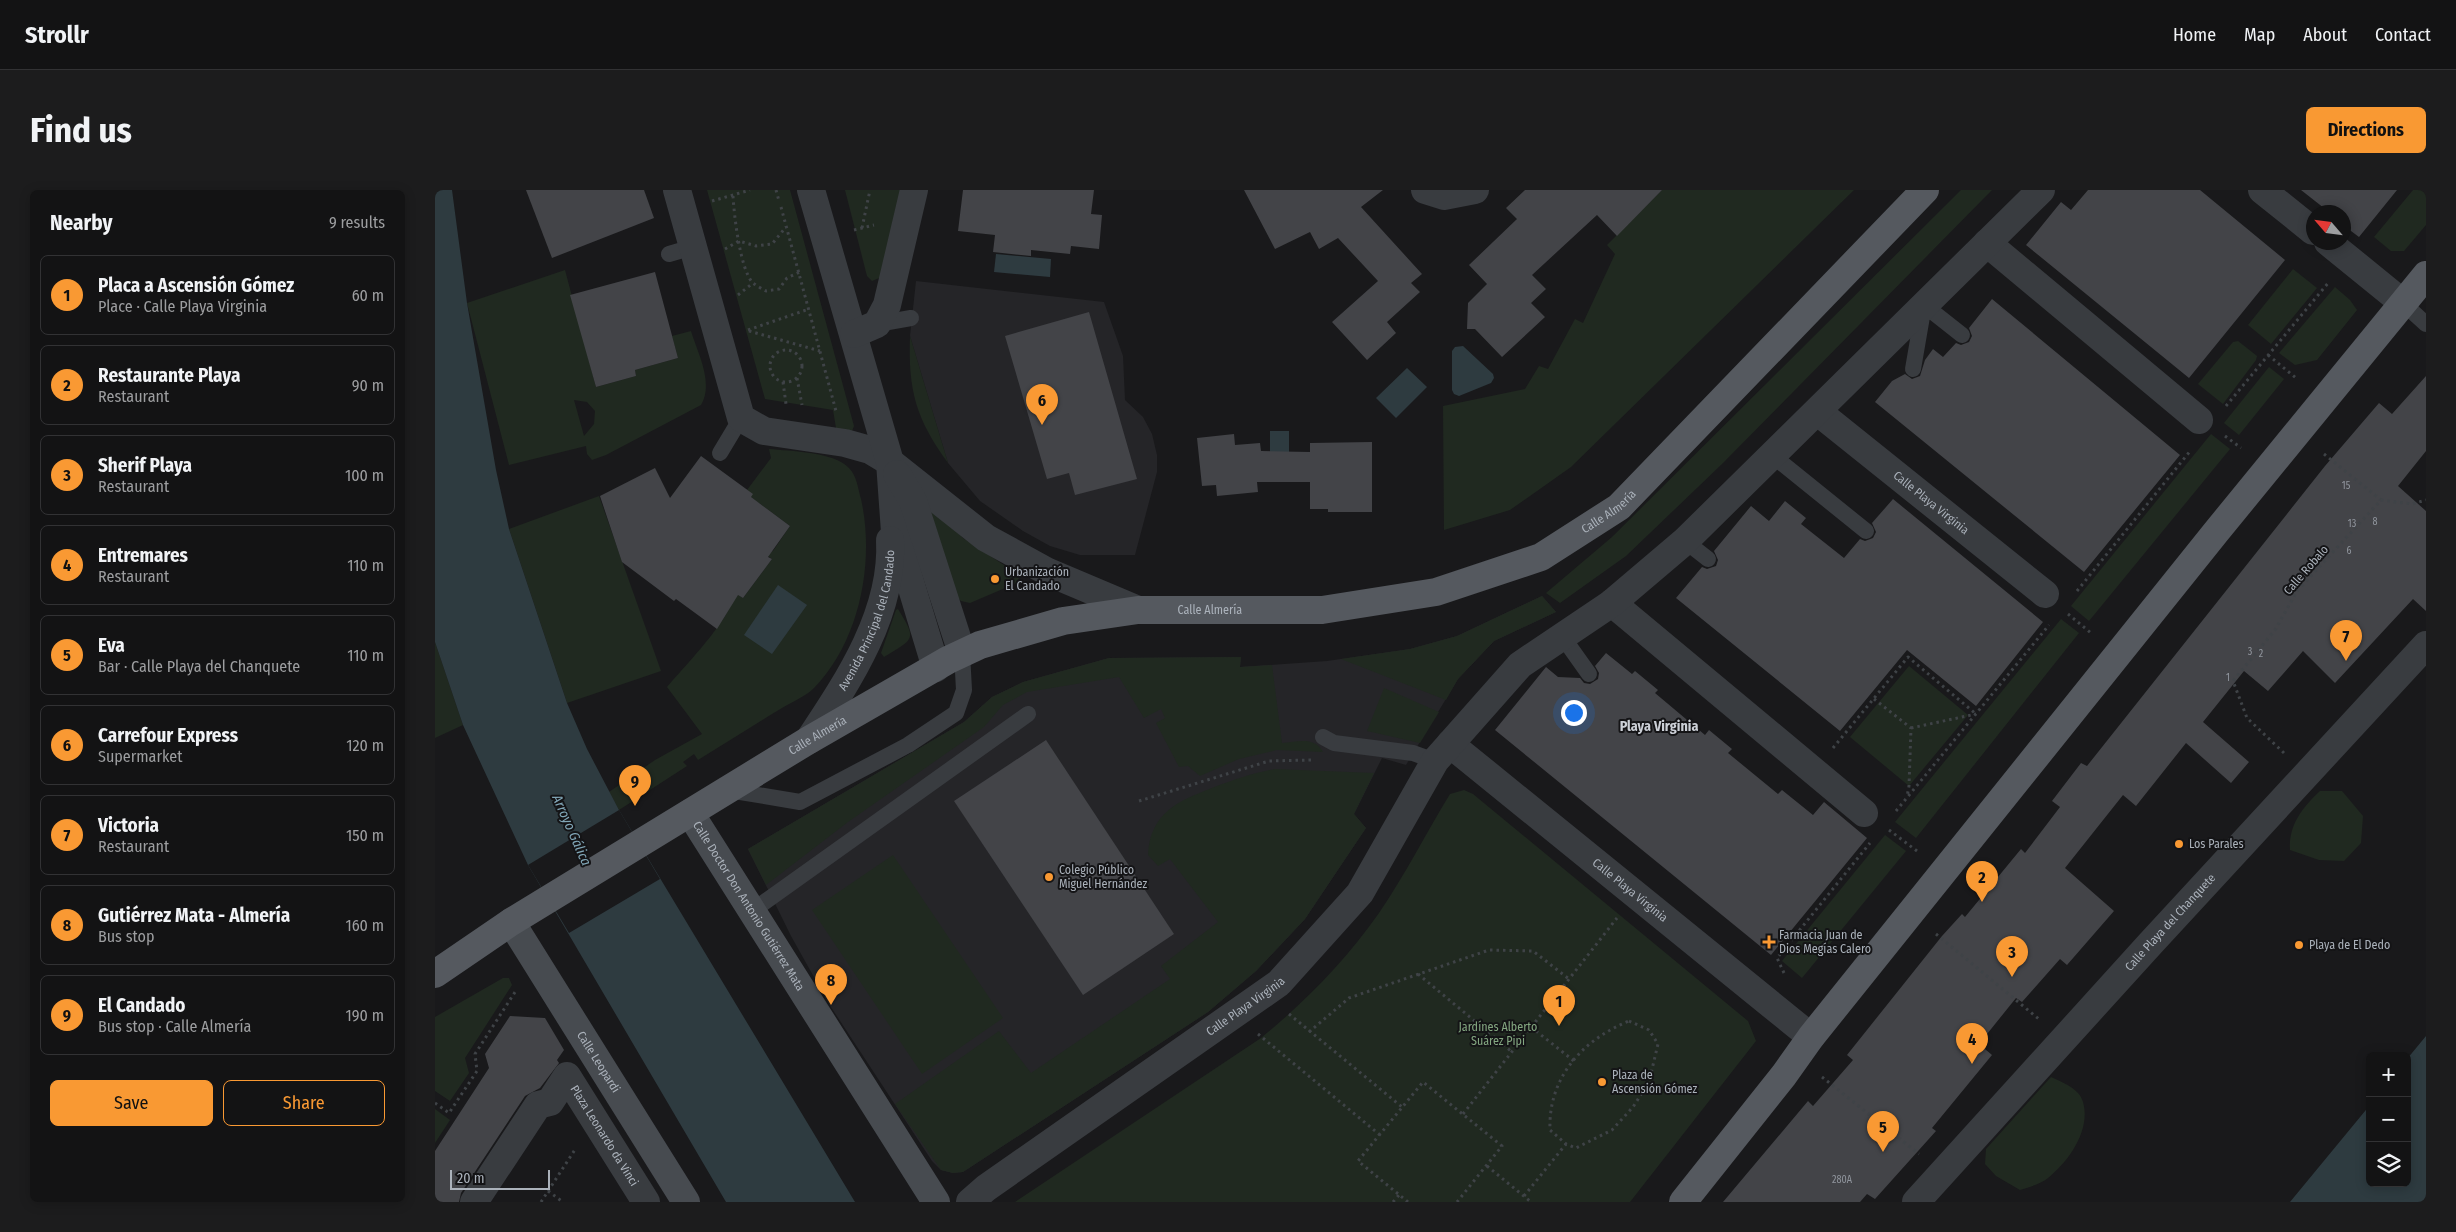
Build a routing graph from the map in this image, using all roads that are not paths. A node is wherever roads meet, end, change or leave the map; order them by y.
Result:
1 (811, 190) edge
2 (1425, 190) edge
3 (1475, 190) edge
4 (1925, 190) edge
5 (2041, 190) edge
6 (2262, 190) edge
7 (679, 199) edge
8 (911, 202) edge
9 (2306, 225) edge
10 (1987, 242) junction
11 (2340, 250) edge
12 (2426, 275) edge
13 (2414, 298) edge
14 (1924, 305) junction
15 (911, 318) dead end
16 (2426, 324) edge
17 (865, 329) junction
18 (1963, 335) dead end
19 (1913, 369) dead end
20 (1818, 412) junction
21 (741, 418) junction
22 (2199, 420) dead end
23 (720, 453) dead end
24 (1773, 456) junction
25 (890, 462) junction
26 (1866, 531) dead end
27 (1685, 541) junction
28 (1708, 559) dead end
29 (2045, 594) dead end
30 (1612, 603) junction
31 (1138, 610) junction
32 (1562, 636) junction
33 (2426, 645) edge
34 (962, 653) junction
35 (936, 668) junction
36 (1589, 674) dead end
37 (1027, 714) dead end
38 (1323, 737) dead end
39 (809, 740) junction
40 (1442, 752) junction
41 (728, 790) junction
42 (690, 813) junction
43 (1864, 813) dead end
44 (752, 911) junction
45 (511, 922) junction
46 (435, 974) edge
47 (1811, 1037) junction
48 (475, 1202) edge
49 (646, 1202) edge
50 (686, 1202) edge
51 (936, 1202) edge
52 (970, 1202) edge
53 (1683, 1202) edge
54 (1916, 1202) edge

1 - 17 street, Avenida Principal del Candado
2 - 3 street
4 - 31 main road, Calle Almería
5 - 10 street, Calle Playa Virginia
6 - 9 street
7 - 21 street
8 - 17 street
10 - 14 street, Calle Playa Virginia
10 - 22 street
11 - 13 street
12 - 13 main road
13 - 16 lane
13 - 47 main road
14 - 18 lane
14 - 19 lane
14 - 20 street, Calle Playa Virginia
15 - 17 lane
17 - 25 street, Avenida Principal del Candado
20 - 24 street, Calle Playa Virginia
20 - 29 street, Calle Playa Virginia
21 - 23 lane
21 - 25 street
24 - 26 lane
24 - 27 street, Calle Playa Virginia
25 - 31 street
25 - 34 street, Avenida Principal del Candado
25 - 35 street, Avenida Principal del Candado
25 - 39 street, Avenida Principal del Candado
27 - 28 lane
27 - 30 street, Calle Playa Virginia
30 - 32 street, Calle Playa Virginia
30 - 43 street
31 - 34 main road, Calle Almería
32 - 36 lane
32 - 40 street, Calle Playa Virginia
33 - 54 street, Calle Playa del Chanquete
34 - 35 main road, Calle Almería
34 - 41 lane
35 - 39 main road, Calle Almería
37 - 44 lane
38 - 40 lane
39 - 41 main road, Calle Almería
40 - 47 street, Calle Playa Virginia
40 - 52 street, Calle Playa Virginia
41 - 42 main road, Calle Almería
42 - 44 street, Calle Doctor Don Antonio Gutiérrez Mata
42 - 45 main road, Calle Almería
44 - 51 street, Calle Doctor Don Antonio Gutiérrez Mata
45 - 46 main road, Calle Almería
45 - 50 street, Calle Leopardi
47 - 53 main road
48 - 49 street, Plaza Leonardo da Vinci

